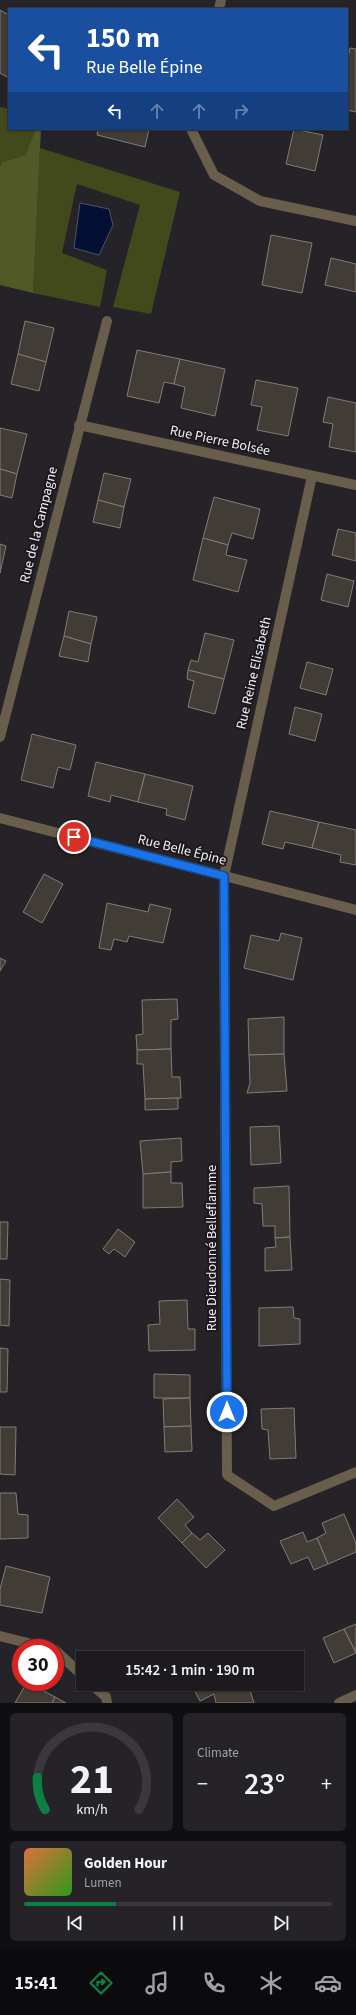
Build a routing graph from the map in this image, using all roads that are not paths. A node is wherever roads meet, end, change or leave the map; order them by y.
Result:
1 (192, 130) edge
2 (356, 221) edge
3 (106, 320) dead end
4 (79, 425) junction
5 (312, 476) junction
6 (356, 485) edge
7 (0, 737) edge
8 (0, 818) edge
9 (224, 876) junction
10 (356, 910) edge
11 (356, 1472) edge
12 (0, 1636) edge
13 (12, 1639) edge
14 (64, 1658) edge
15 (76, 1670) edge
16 (100, 1691) edge
17 (356, 1694) edge
18 (107, 1703) edge
19 (339, 1703) edge

1 - 2 street
3 - 4 street, Rue de la Campagne
4 - 5 street, Rue Pierre Bolsée
4 - 7 street, Rue de la Campagne
5 - 6 street, Rue Pierre Bolsée
5 - 9 street, Rue Reine Elisabeth
8 - 9 street, Rue Belle Épine
9 - 10 street, Rue Belle Épine
9 - 11 street, Rue Dieudonné Belleflamme
12 - 13 street
14 - 15 street
16 - 18 street
17 - 19 street

